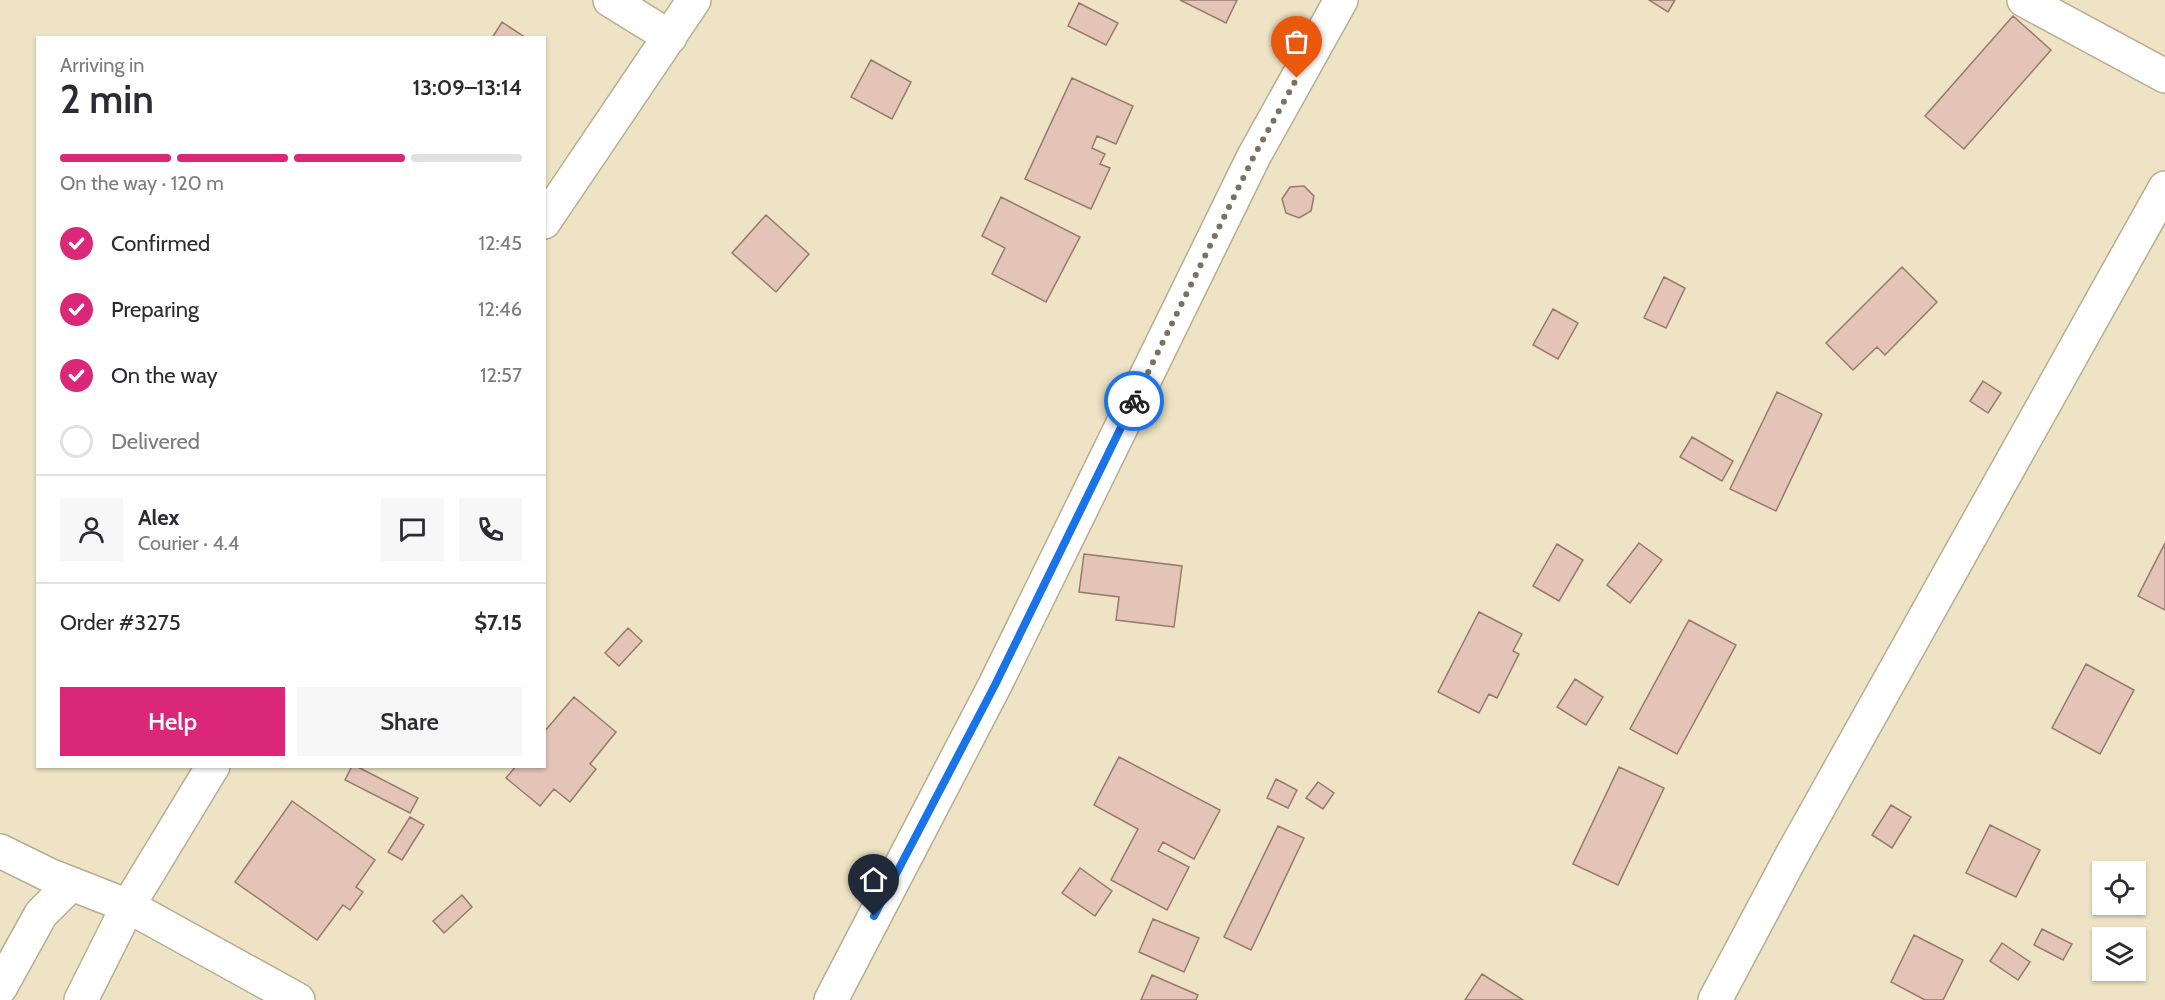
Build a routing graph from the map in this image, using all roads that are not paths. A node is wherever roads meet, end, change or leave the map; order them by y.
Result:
1 (610, 0) edge
2 (694, 0) edge
3 (1341, 0) edge
4 (2024, 0) edge
5 (669, 36) junction
6 (2165, 76) edge
7 (2165, 188) edge
8 (546, 219) edge
9 (212, 768) edge
10 (0, 851) edge
11 (71, 884) junction
12 (128, 906) junction
13 (0, 988) edge
14 (81, 1000) edge
15 (298, 1000) edge
16 (831, 1000) edge
17 (1715, 1000) edge

1 - 5 street
2 - 5 street
3 - 16 street
4 - 6 street
5 - 8 street
7 - 17 street
9 - 12 street
10 - 11 street
11 - 12 street
11 - 13 street
12 - 14 street
12 - 15 street

